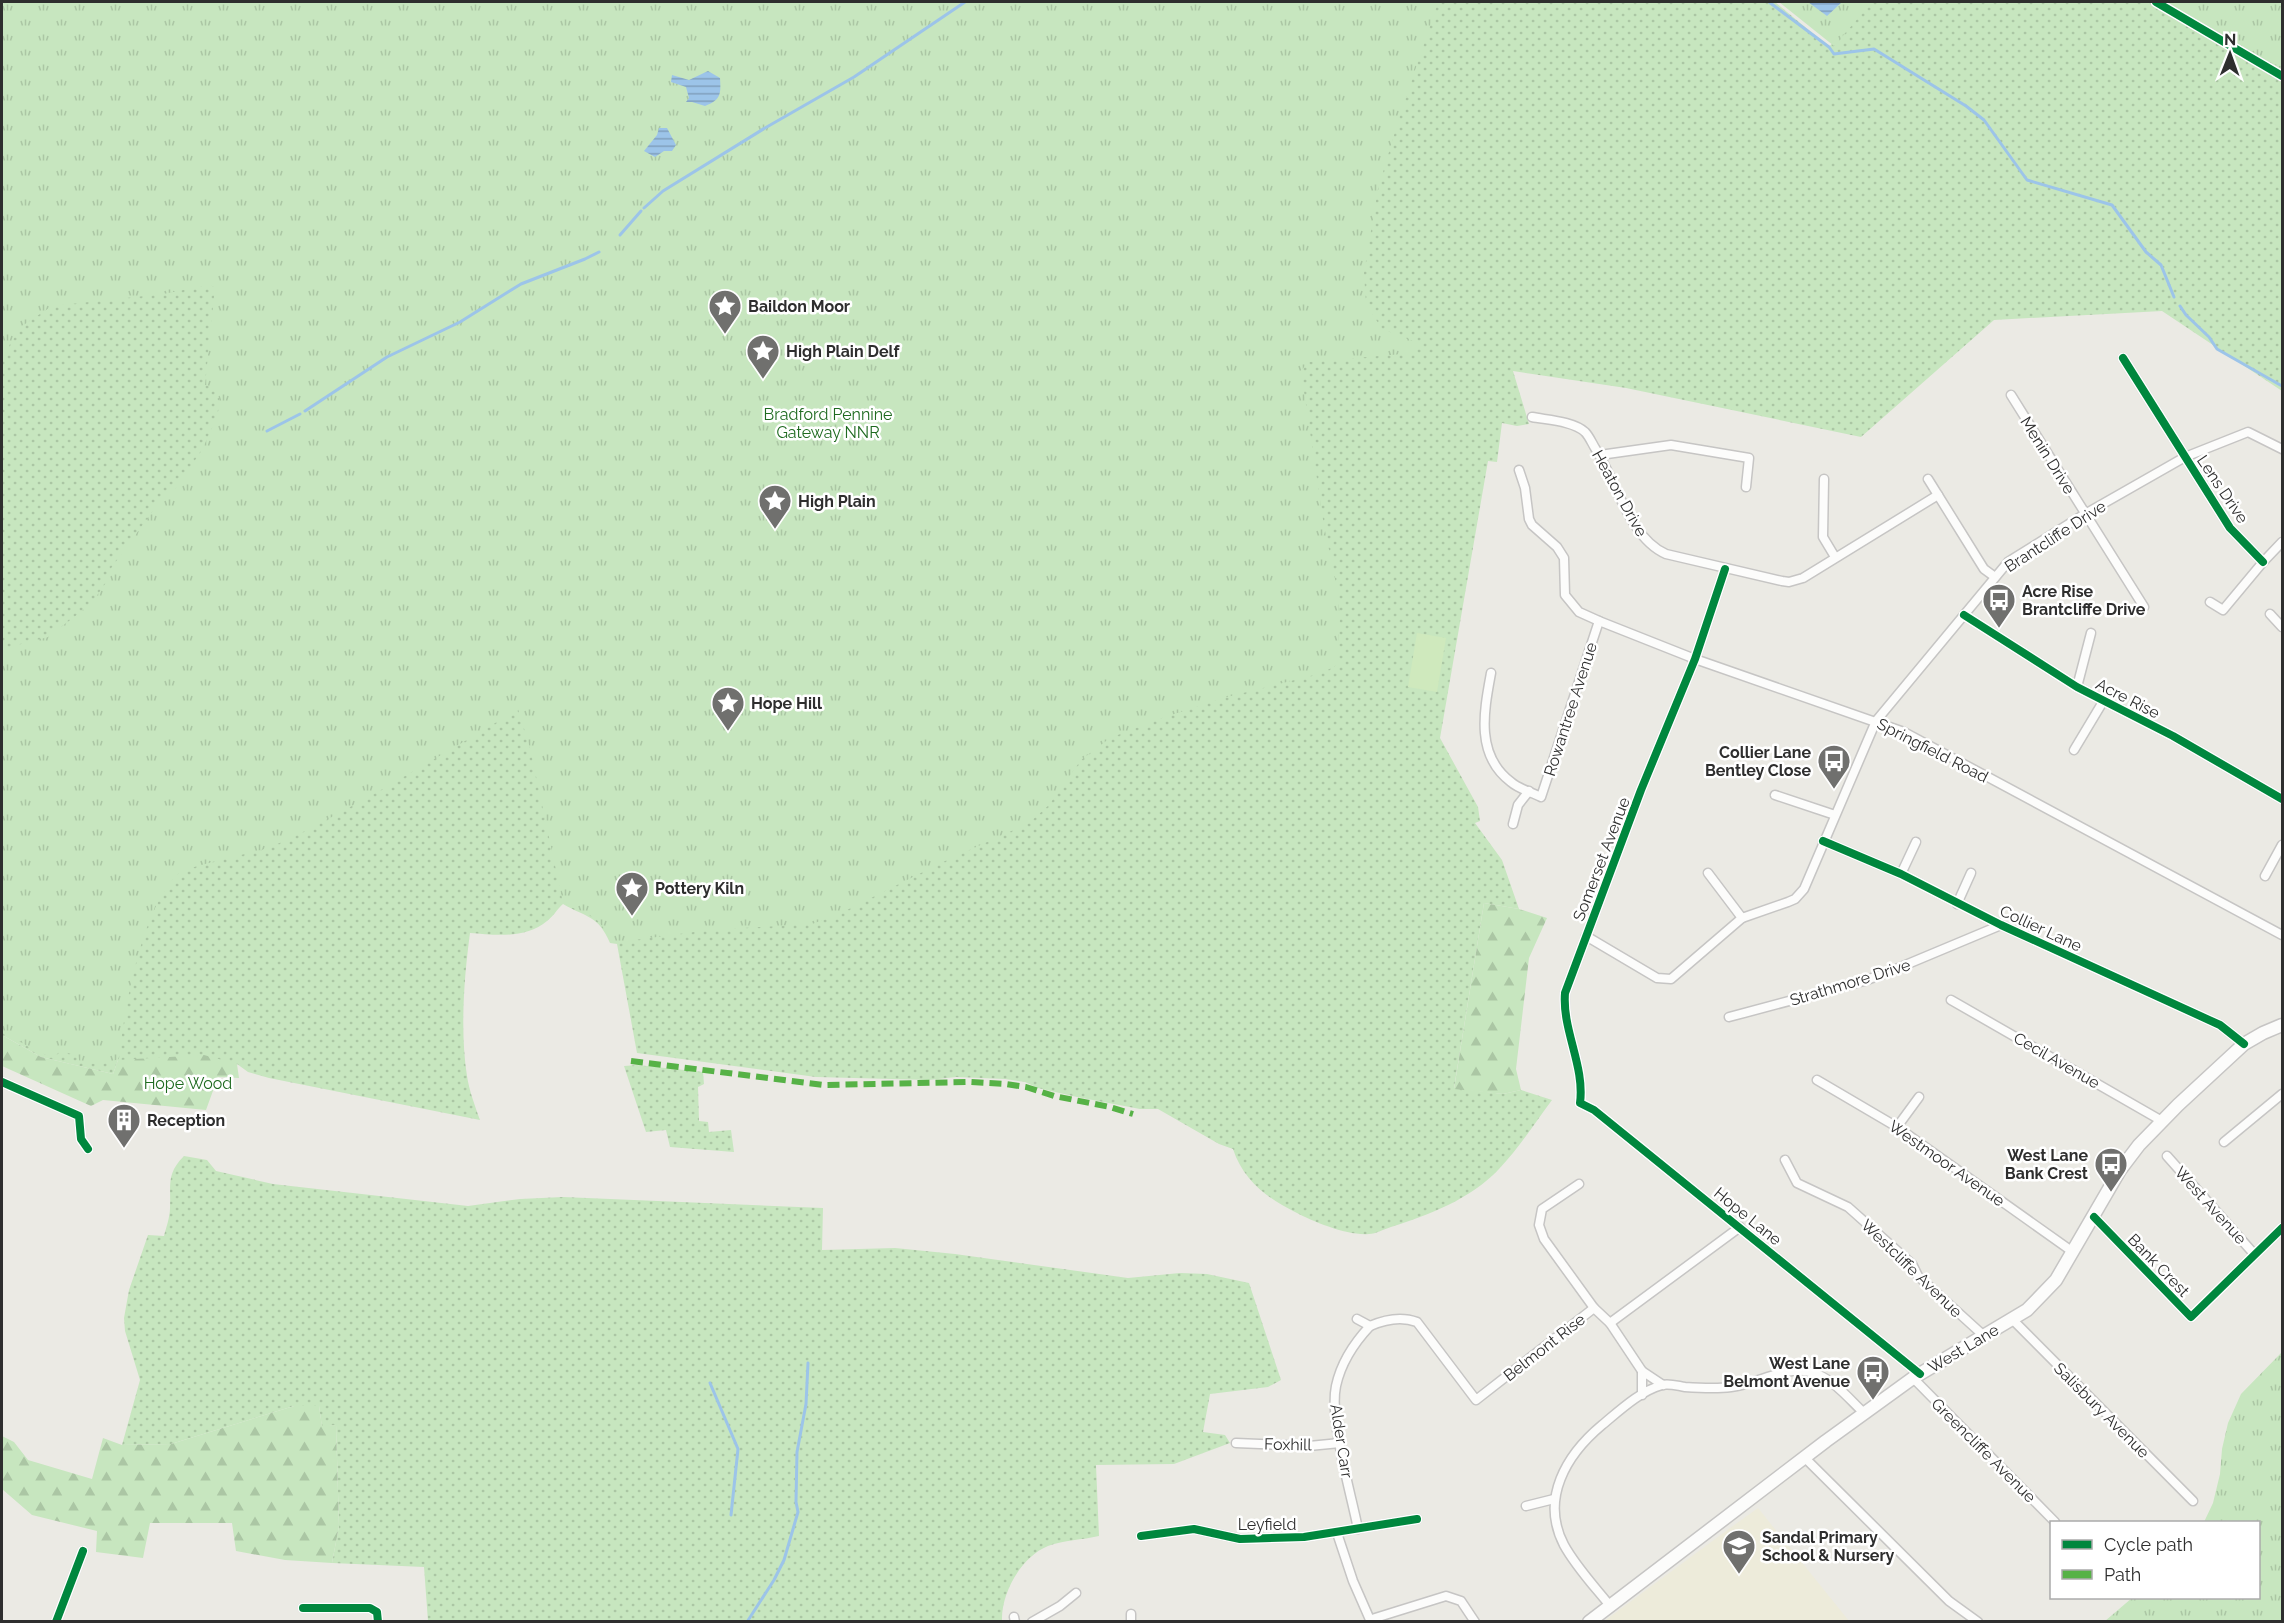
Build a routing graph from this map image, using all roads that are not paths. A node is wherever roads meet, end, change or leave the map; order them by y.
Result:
1 (2156, 2) edge
2 (2283, 76) edge
3 (2123, 358) dead end
4 (2011, 395) dead end
5 (1532, 417) dead end
6 (2283, 449) edge
7 (1600, 455) junction
8 (2185, 457) junction
9 (1519, 470) dead end
10 (1824, 478) dead end
11 (1928, 479) dead end
12 (1746, 487) dead end
13 (1938, 495) junction
14 (2085, 514) junction
15 (2283, 542) edge
16 (1835, 557) junction
17 (2263, 562) junction
18 (1725, 569) junction
19 (1995, 577) junction
20 (2210, 602) dead end
21 (2144, 608) dead end
22 (2270, 614) dead end
23 (1964, 615) junction
24 (1599, 621) junction
25 (2283, 627) edge
26 (2091, 633) dead end
27 (1695, 659) junction
28 (1491, 673) dead end
29 (2078, 687) junction
30 (2104, 700) junction
31 (1876, 721) junction
32 (2074, 750) dead end
33 (1529, 791) junction
34 (1775, 795) dead end
35 (2283, 799) edge
36 (1835, 815) junction
37 (1512, 825) dead end
38 (1823, 841) junction
39 (1916, 842) dead end
40 (2283, 845) edge
41 (1708, 873) dead end
42 (1971, 873) dead end
43 (1901, 874) junction
44 (2265, 876) dead end
45 (1957, 904) junction
46 (1742, 918) junction
47 (2001, 925) junction
48 (2283, 935) edge
49 (1586, 936) junction
50 (1951, 1000) dead end
51 (1729, 1017) dead end
52 (2283, 1025) edge
53 (2244, 1044) junction
54 (1578, 1074) joint
55 (1817, 1080) dead end
56 (2, 1082) edge
57 (2283, 1094) edge
58 (1919, 1097) dead end
59 (2162, 1121) junction
60 (1898, 1127) junction
61 (2224, 1142) dead end
62 (88, 1149) dead end
63 (2167, 1156) dead end
64 (1785, 1160) dead end
65 (1579, 1184) dead end
66 (2094, 1217) junction
67 (1740, 1227) junction
68 (2283, 1228) edge
69 (2073, 1252) junction
70 (2255, 1255) junction
71 (1594, 1308) junction
72 (1357, 1319) dead end
73 (2012, 1319) junction
74 (1610, 1323) junction
75 (1370, 1326) junction
76 (1983, 1335) junction
77 (1642, 1371) junction
78 (1916, 1376) junction
79 (1663, 1385) junction
80 (1642, 1395) junction
81 (1864, 1413) junction
82 (1236, 1443) dead end
83 (1340, 1443) junction
84 (1805, 1458) junction
85 (1554, 1499) junction
86 (2193, 1501) dead end
87 (1526, 1506) dead end
88 (1417, 1519) dead end
89 (2054, 1521) edge
90 (1358, 1529) junction
91 (1337, 1533) junction
92 (1141, 1536) dead end
93 (83, 1551) dead end
94 (1076, 1593) dead end
95 (1611, 1607) junction
96 (303, 1608) dead end
97 (1371, 1620) edge
98 (56, 1622) edge
99 (378, 1622) edge
100 (1032, 1622) edge
101 (1474, 1622) edge
102 (1589, 1622) edge
103 (1978, 1622) edge

1 - 2 street
3 - 8 street, Lens Drive
4 - 14 street, Menin Drive
5 - 7 street, Heaton Drive
6 - 8 street, Brantcliffe Drive
7 - 12 street
7 - 18 street, Heaton Drive
8 - 14 street, Brantcliffe Drive
8 - 17 street, Lens Drive
9 - 24 street, Springfield Road
10 - 16 street
11 - 13 street
13 - 16 street, Heaton Drive
13 - 19 street
14 - 19 street, Brantcliffe Drive
14 - 21 street, Menin Drive
15 - 17 street
16 - 18 street, Heaton Drive
17 - 20 street
18 - 27 street, Somerset Avenue
19 - 23 street, Brantcliffe Drive
22 - 25 street
23 - 29 street, Acre Rise
23 - 31 street, Brantcliffe Drive
24 - 27 street, Springfield Road
24 - 33 street, Rowantree Avenue
26 - 29 street
27 - 31 street, Springfield Road
27 - 49 street, Somerset Avenue
28 - 33 street
29 - 30 street, Acre Rise
30 - 32 street
30 - 35 street, Acre Rise
31 - 36 street, Brantcliffe Drive
31 - 48 street, Springfield Road
33 - 37 street
34 - 36 street
36 - 38 street, Brantcliffe Drive
38 - 43 street, Collier Lane
38 - 46 street, Brantcliffe Drive
39 - 43 street
40 - 44 street
41 - 46 street
42 - 45 street
43 - 45 street, Collier Lane
45 - 47 street, Collier Lane
46 - 49 street
47 - 51 street, Strathmore Drive
47 - 53 street, Collier Lane
49 - 54 street, Somerset Avenue
50 - 59 street, Cecil Avenue
52 - 53 street, West Lane
53 - 59 street, West Lane
54 - 67 street, Hope Lane
55 - 60 street, Westmoor Avenue
56 - 62 street
57 - 61 street
58 - 60 street
59 - 66 street, West Lane
60 - 69 street, Westmoor Avenue
63 - 70 street, West Avenue
64 - 76 street, Westcliffe Avenue
65 - 71 street
66 - 69 street, West Lane
66 - 70 street, Bank Crest
67 - 74 street, Belmont Rise
67 - 78 street, Hope Lane
68 - 70 street, Bank Crest
69 - 73 street, West Lane
71 - 74 street, Belmont Rise
71 - 75 street, Belmont Rise
72 - 75 street
73 - 76 street, West Lane
73 - 86 street, Salisbury Avenue
74 - 77 street
75 - 83 street, Alder Carr
76 - 78 street, West Lane
77 - 79 street
77 - 80 street
78 - 81 street, West Lane
78 - 89 street, Greencliffe Avenue
79 - 80 street
79 - 81 street
80 - 85 street
81 - 84 street, West Lane
82 - 83 street, Foxhill
83 - 90 street, Alder Carr
84 - 95 street, West Lane
84 - 103 street
85 - 87 street
85 - 95 street
88 - 90 street, Leyfield
90 - 91 street, Leyfield
91 - 92 street, Leyfield
91 - 97 street
93 - 98 street
94 - 100 street
95 - 102 street, West Lane
96 - 99 street
97 - 101 street

